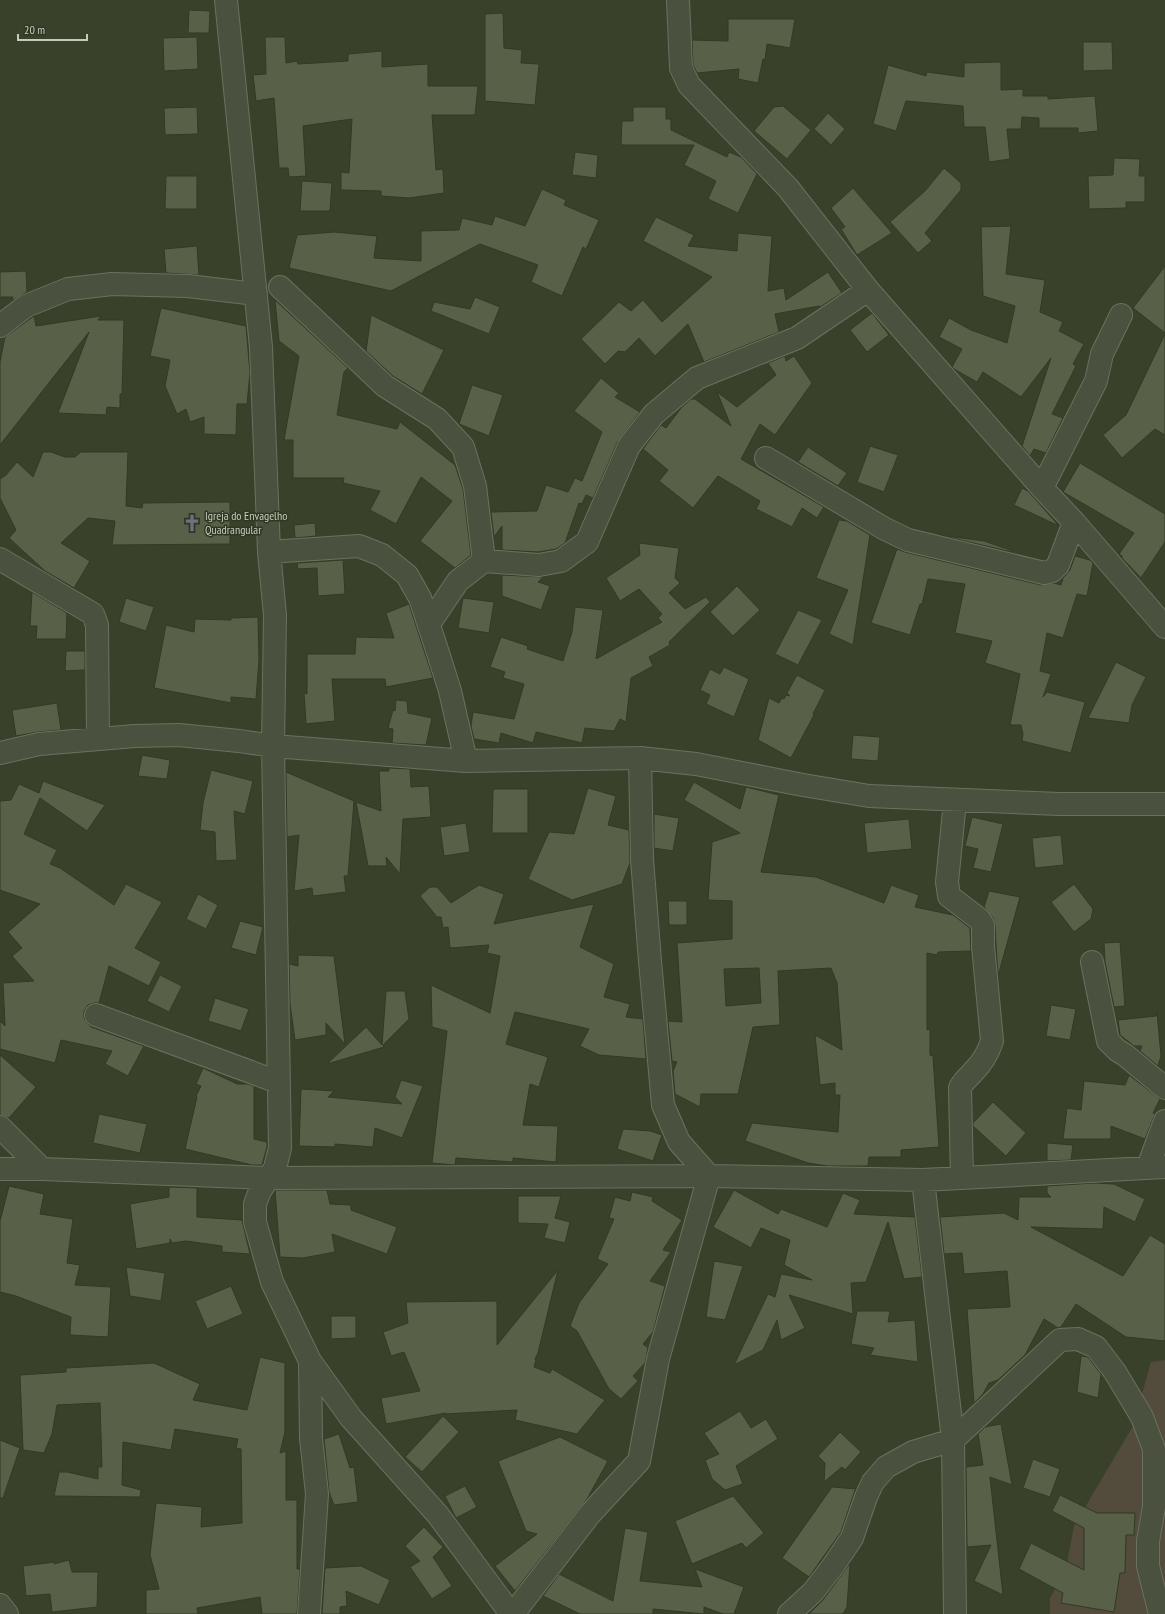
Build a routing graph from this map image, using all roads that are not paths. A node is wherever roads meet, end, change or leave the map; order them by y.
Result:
1 (226, 0) edge
2 (678, 0) edge
3 (280, 287) dead end
4 (868, 290) junction
5 (256, 294) junction
6 (1120, 315) dead end
7 (0, 326) edge
8 (766, 458) dead end
9 (1042, 488) junction
10 (1074, 522) junction
11 (268, 552) junction
12 (0, 559) edge
13 (484, 561) junction
14 (429, 624) junction
15 (1165, 627) edge
16 (98, 738) junction
17 (273, 746) junction
18 (0, 753) edge
19 (640, 758) junction
20 (466, 761) junction
21 (955, 800) junction
22 (1165, 804) edge
23 (1092, 962) dead end
24 (96, 1015) dead end
25 (278, 1082) junction
26 (1165, 1088) edge
27 (1165, 1121) edge
28 (0, 1127) edge
29 (1157, 1167) edge
30 (42, 1169) junction
31 (0, 1170) edge
32 (708, 1176) junction
33 (268, 1178) junction
34 (962, 1178) junction
35 (923, 1180) junction
36 (310, 1361) junction
37 (954, 1440) junction
38 (1161, 1604) edge
39 (0, 1606) edge
40 (7, 1614) edge
41 (309, 1614) edge
42 (512, 1614) edge
43 (789, 1614) edge
44 (955, 1614) edge

1 - 5 street
2 - 4 street
3 - 13 street
4 - 9 street
4 - 13 street
5 - 7 street
5 - 11 street
6 - 9 street
8 - 10 street
9 - 10 street
10 - 15 street
11 - 14 street
11 - 17 street
12 - 16 street
13 - 14 street
14 - 20 street
16 - 17 street
16 - 18 street
17 - 20 street
17 - 25 street
19 - 20 street
19 - 21 street
19 - 32 street
21 - 22 street
21 - 34 street
23 - 26 street
24 - 25 street
25 - 33 street
27 - 29 street
28 - 30 street
29 - 34 street
30 - 31 street
30 - 33 street
32 - 33 street
32 - 35 street
32 - 42 street
33 - 36 street
34 - 35 street
35 - 37 street
36 - 41 street
36 - 42 street
37 - 38 street
37 - 43 street
37 - 44 street
39 - 40 street

